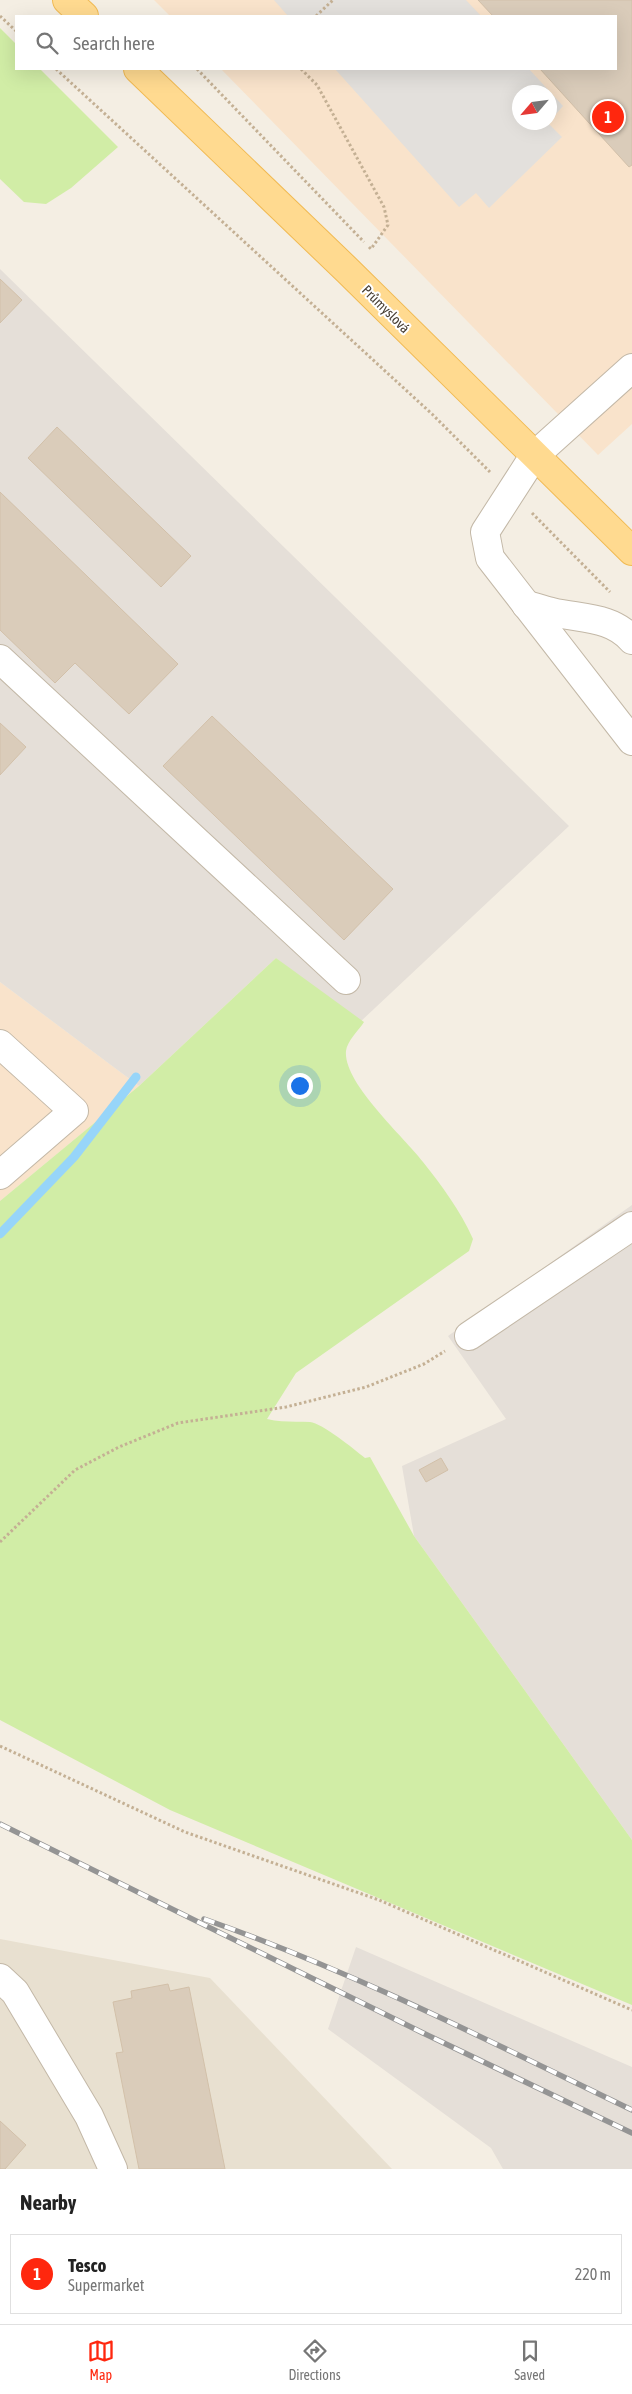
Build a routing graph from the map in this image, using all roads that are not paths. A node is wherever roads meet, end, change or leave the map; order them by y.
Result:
1 (67, 0) edge
2 (83, 15) edge
3 (139, 70) edge
4 (632, 368) edge
5 (534, 456) junction
6 (632, 551) edge
7 (526, 605) junction
8 (632, 640) edge
9 (0, 659) edge
10 (632, 741) edge
11 (346, 980) dead end
12 (0, 1044) edge
13 (0, 1175) edge
14 (632, 1226) edge
15 (469, 1336) road end
16 (0, 1978) edge
17 (114, 2169) edge

1 - 2 main road
3 - 5 main road, Průmyslová
4 - 5 street
5 - 6 main road, Průmyslová
5 - 7 street
7 - 8 street
7 - 10 street
9 - 11 street
12 - 13 street
14 - 15 street
16 - 17 street

